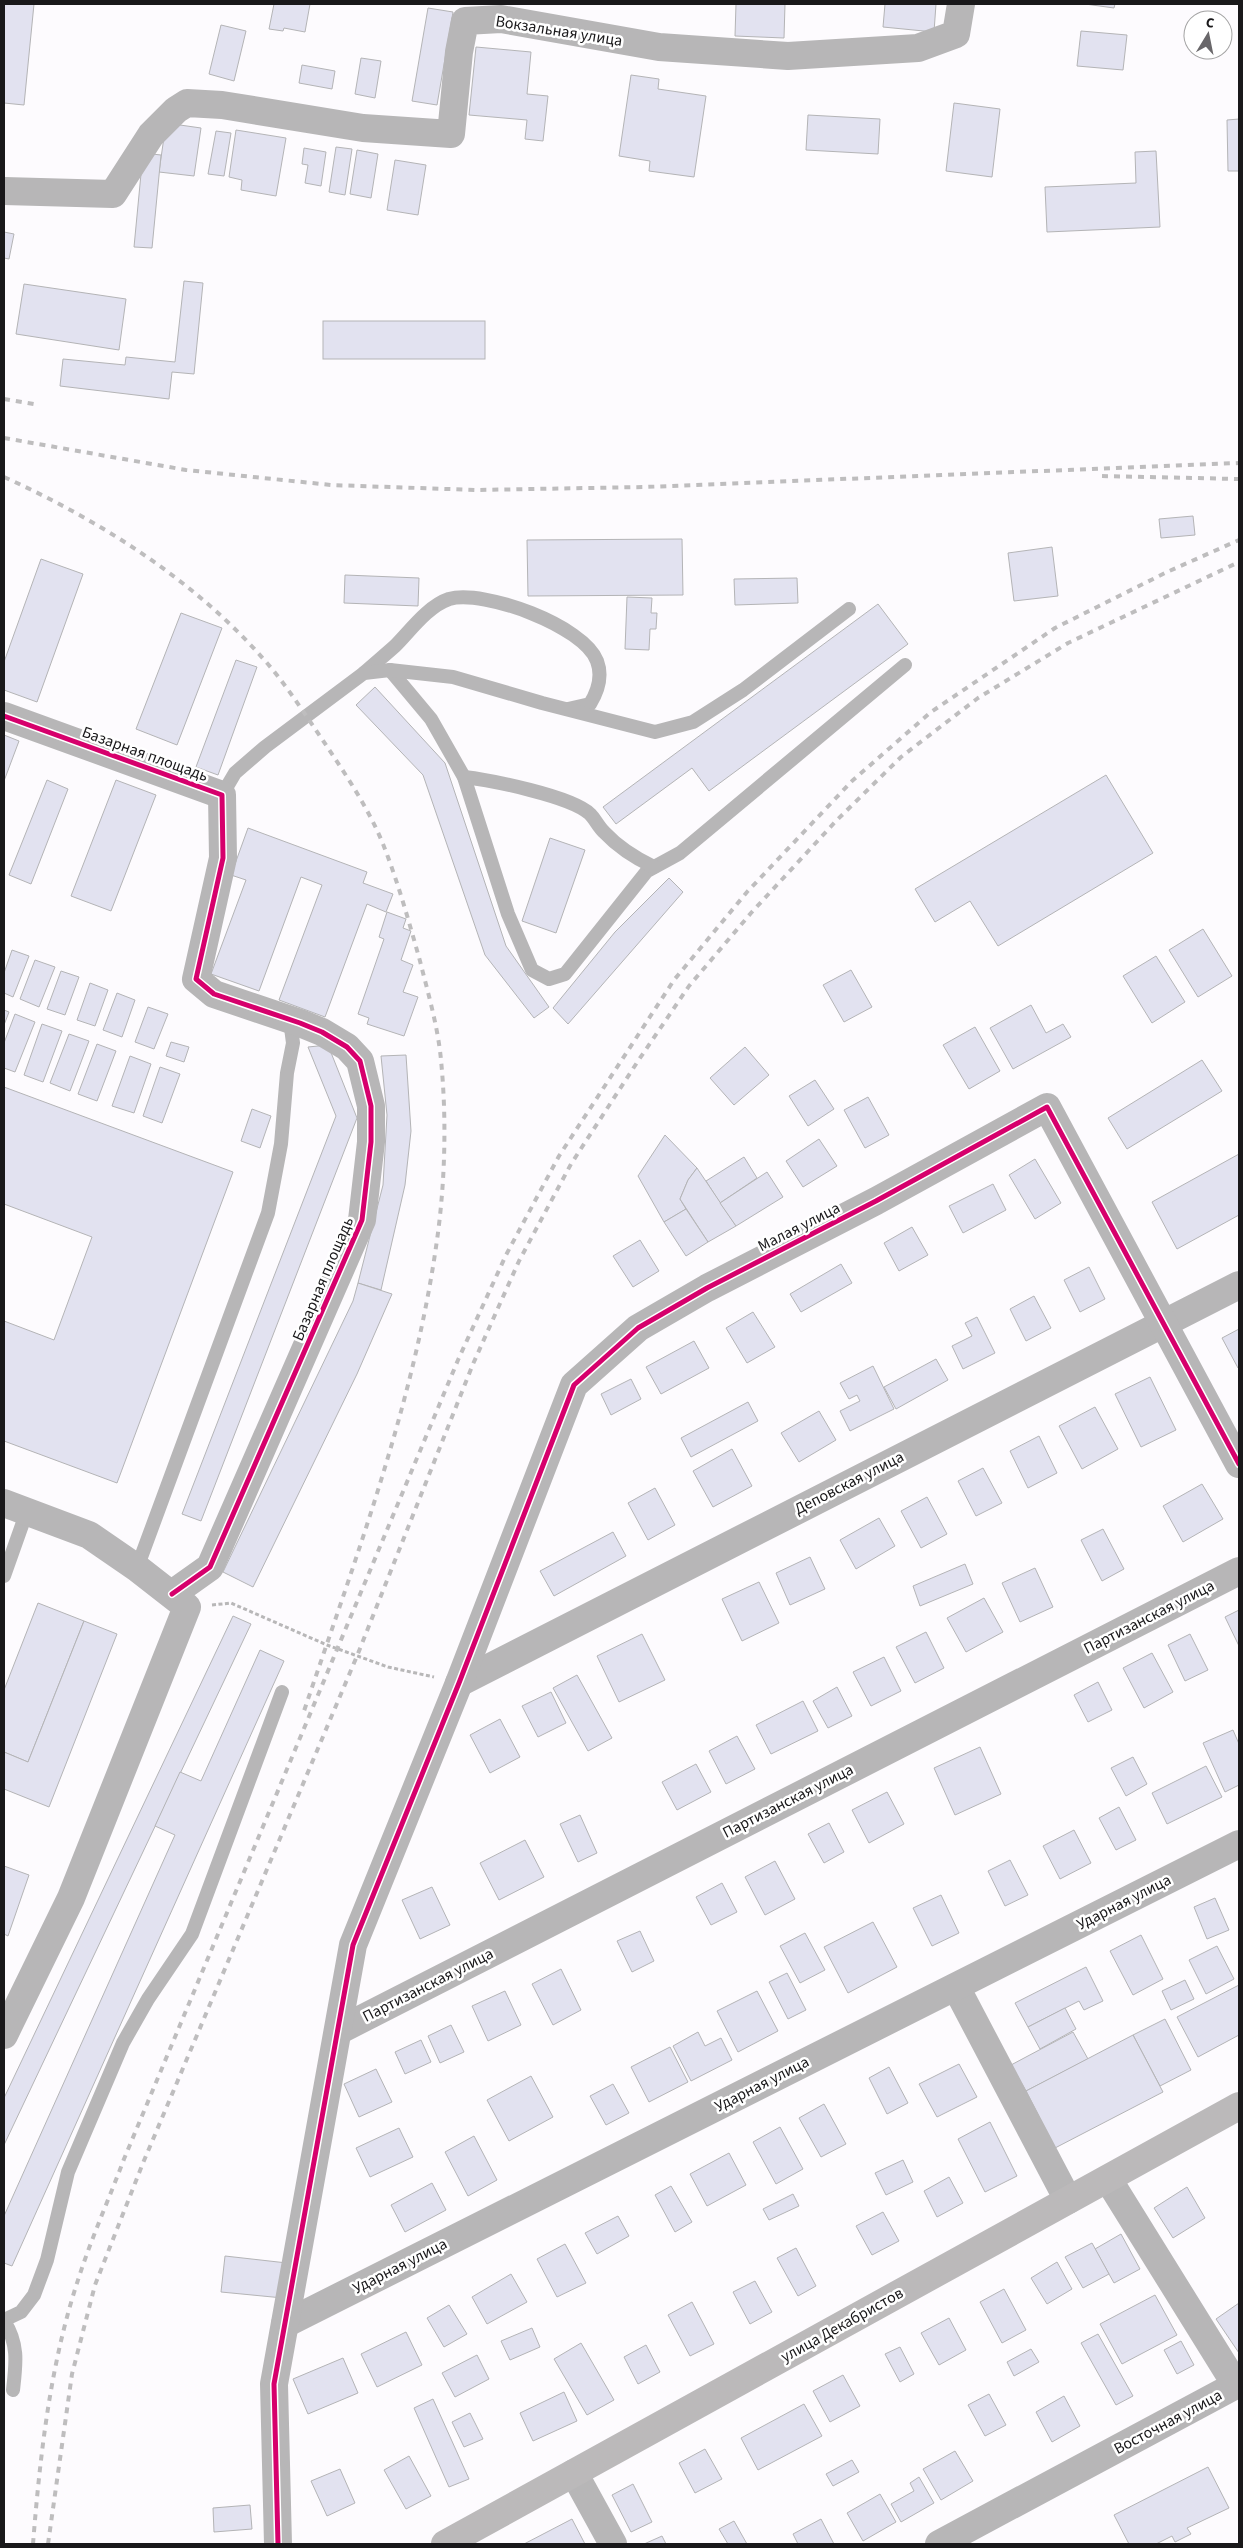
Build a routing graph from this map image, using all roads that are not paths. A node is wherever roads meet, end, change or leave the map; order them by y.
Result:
1 (961, 4) edge
2 (4, 192) edge
3 (850, 609) dead end
4 (905, 665) dead end
5 (390, 670) junction
6 (364, 674) junction
7 (566, 710) junction
8 (4, 716) edge
9 (464, 777) junction
10 (222, 795) junction
11 (654, 867) junction
12 (290, 1020) junction
13 (1239, 1284) edge
14 (1163, 1323) junction
15 (1239, 1464) edge
16 (15, 1507) edge
17 (137, 1568) junction
18 (1239, 1571) edge
19 (4, 1576) edge
20 (172, 1594) junction
21 (459, 1683) junction
22 (282, 1692) dead end
23 (1239, 1844) edge
24 (956, 1987) junction
25 (338, 2031) junction
26 (4, 2035) edge
27 (1239, 2106) edge
28 (1108, 2178) junction
29 (1068, 2200) junction
30 (4, 2321) edge
31 (285, 2324) junction
32 (13, 2390) dead end
33 (574, 2473) junction
34 (278, 2544) edge
35 (445, 2544) edge
36 (613, 2544) edge
37 (939, 2544) edge

1 - 2 street, Вокзальная улица
3 - 7 lane
4 - 11 lane
5 - 6 lane
5 - 7 lane
5 - 9 lane
6 - 7 lane
6 - 10 lane
8 - 10 street, Базарная площадь
9 - 11 lane
9 - 11 lane
10 - 12 street, Базарная площадь
12 - 17 lane
12 - 20 street, Базарная площадь
13 - 14 street, Деповская улица
14 - 15 street
14 - 21 street, Деповская улица
14 - 21 street, Малая улица
16 - 17 street
16 - 19 lane
17 - 20 street
18 - 25 street, Партизанская улица
20 - 26 street
21 - 25 street
22 - 30 lane
23 - 24 street, Ударная улица
24 - 29 street
24 - 31 street, Ударная улица
25 - 31 street
27 - 28 main road, улица Декабристов
28 - 29 main road, улица Декабристов
28 - 37 street, Восточная улица
29 - 33 main road, улица Декабристов
30 - 32 lane
31 - 34 street
33 - 35 main road, улица Декабристов
33 - 36 street

